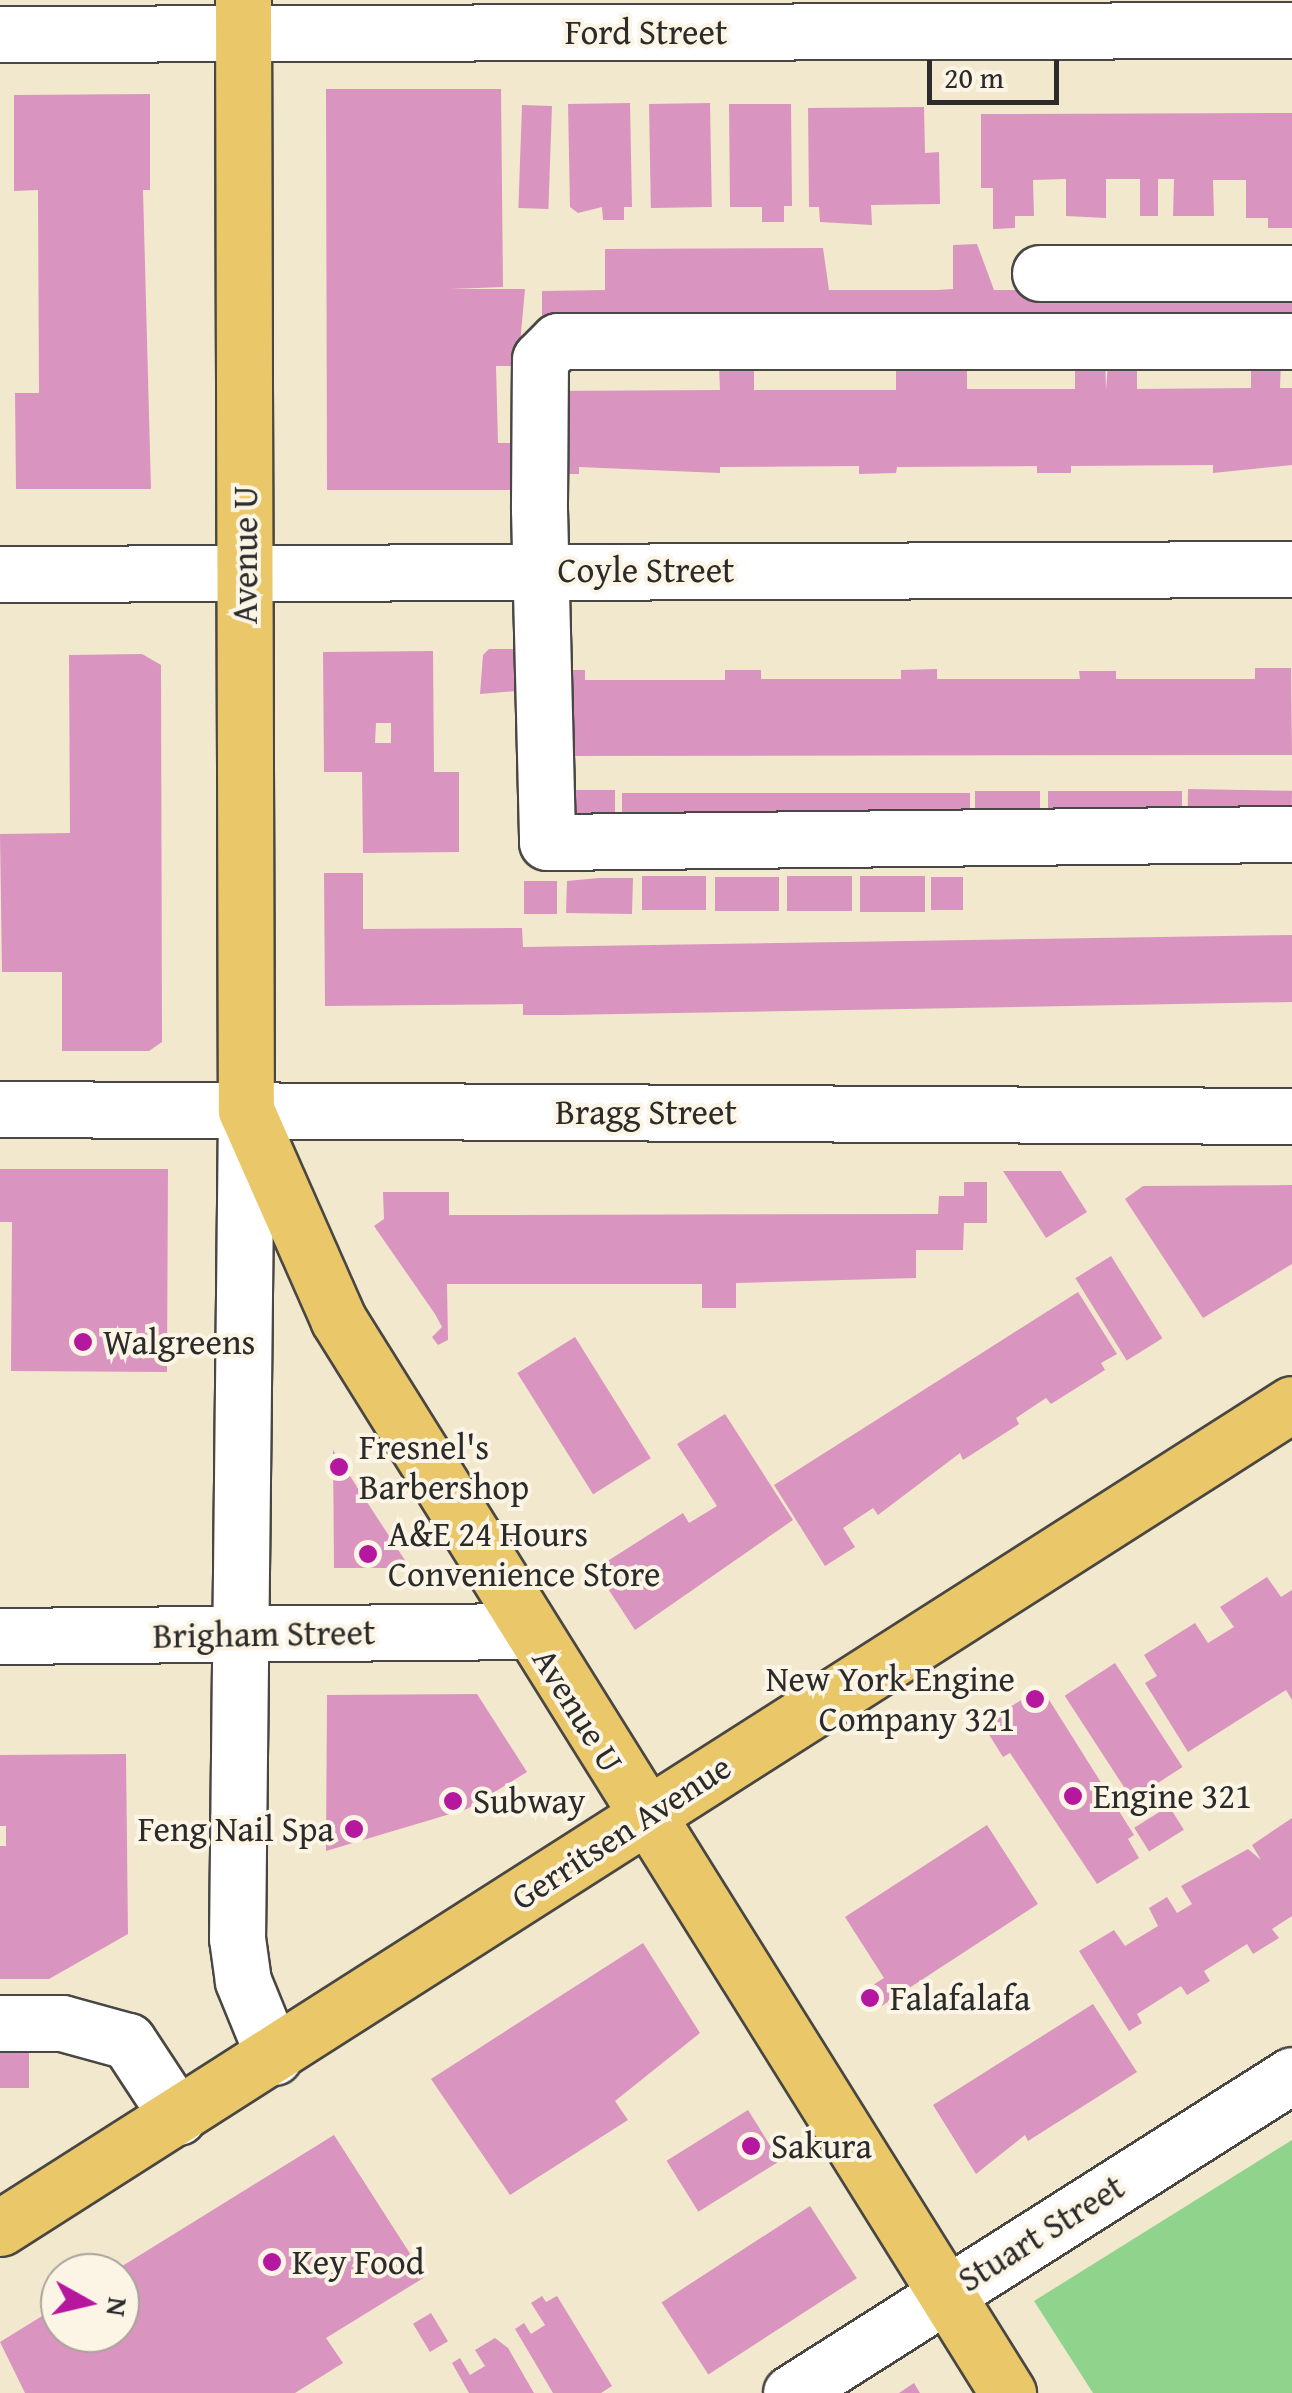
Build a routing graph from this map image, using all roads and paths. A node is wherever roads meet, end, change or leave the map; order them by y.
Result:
1 (243, 17) edge
2 (1292, 30) edge
3 (0, 34) edge
4 (1040, 273) dead end
5 (1292, 273) edge
6 (1292, 341) edge
7 (1292, 569) edge
8 (540, 570) junction
9 (0, 574) edge
10 (245, 574) junction
11 (1292, 834) edge
12 (0, 1110) edge
13 (246, 1110) junction
14 (1292, 1116) edge
15 (1292, 1404) edge
16 (528, 1631) junction
17 (236, 1635) junction
18 (0, 1636) edge
19 (644, 1816) junction
20 (0, 2024) edge
21 (274, 2057) junction
22 (1292, 2074) edge
23 (178, 2117) junction
24 (10, 2210) edge
25 (945, 2293) junction
26 (791, 2393) edge
27 (1008, 2393) edge

1 - 2 street, Ford Street
1 - 3 street, Ford Street
1 - 10 main road, Avenue U
4 - 5 street
6 - 8 street
7 - 8 street, Coyle Street
8 - 10 street, Coyle Street
8 - 11 street
9 - 10 street, Coyle Street
10 - 13 main road, Avenue U
12 - 13 street, Bragg Street
13 - 14 street, Bragg Street
13 - 16 main road, Avenue U
13 - 17 street, Avenue U
15 - 19 main road, Gerritsen Avenue
16 - 17 street, Brigham Street
16 - 19 main road, Avenue U
17 - 18 street, Brigham Street
17 - 21 street, Avenue U
19 - 21 main road, Gerritsen Avenue
19 - 25 main road, Avenue U
20 - 23 street
21 - 23 main road, Gerritsen Avenue
22 - 25 street, Stuart Street
23 - 24 main road, Gerritsen Avenue
25 - 26 street, Stuart Street
25 - 27 main road, Avenue U

